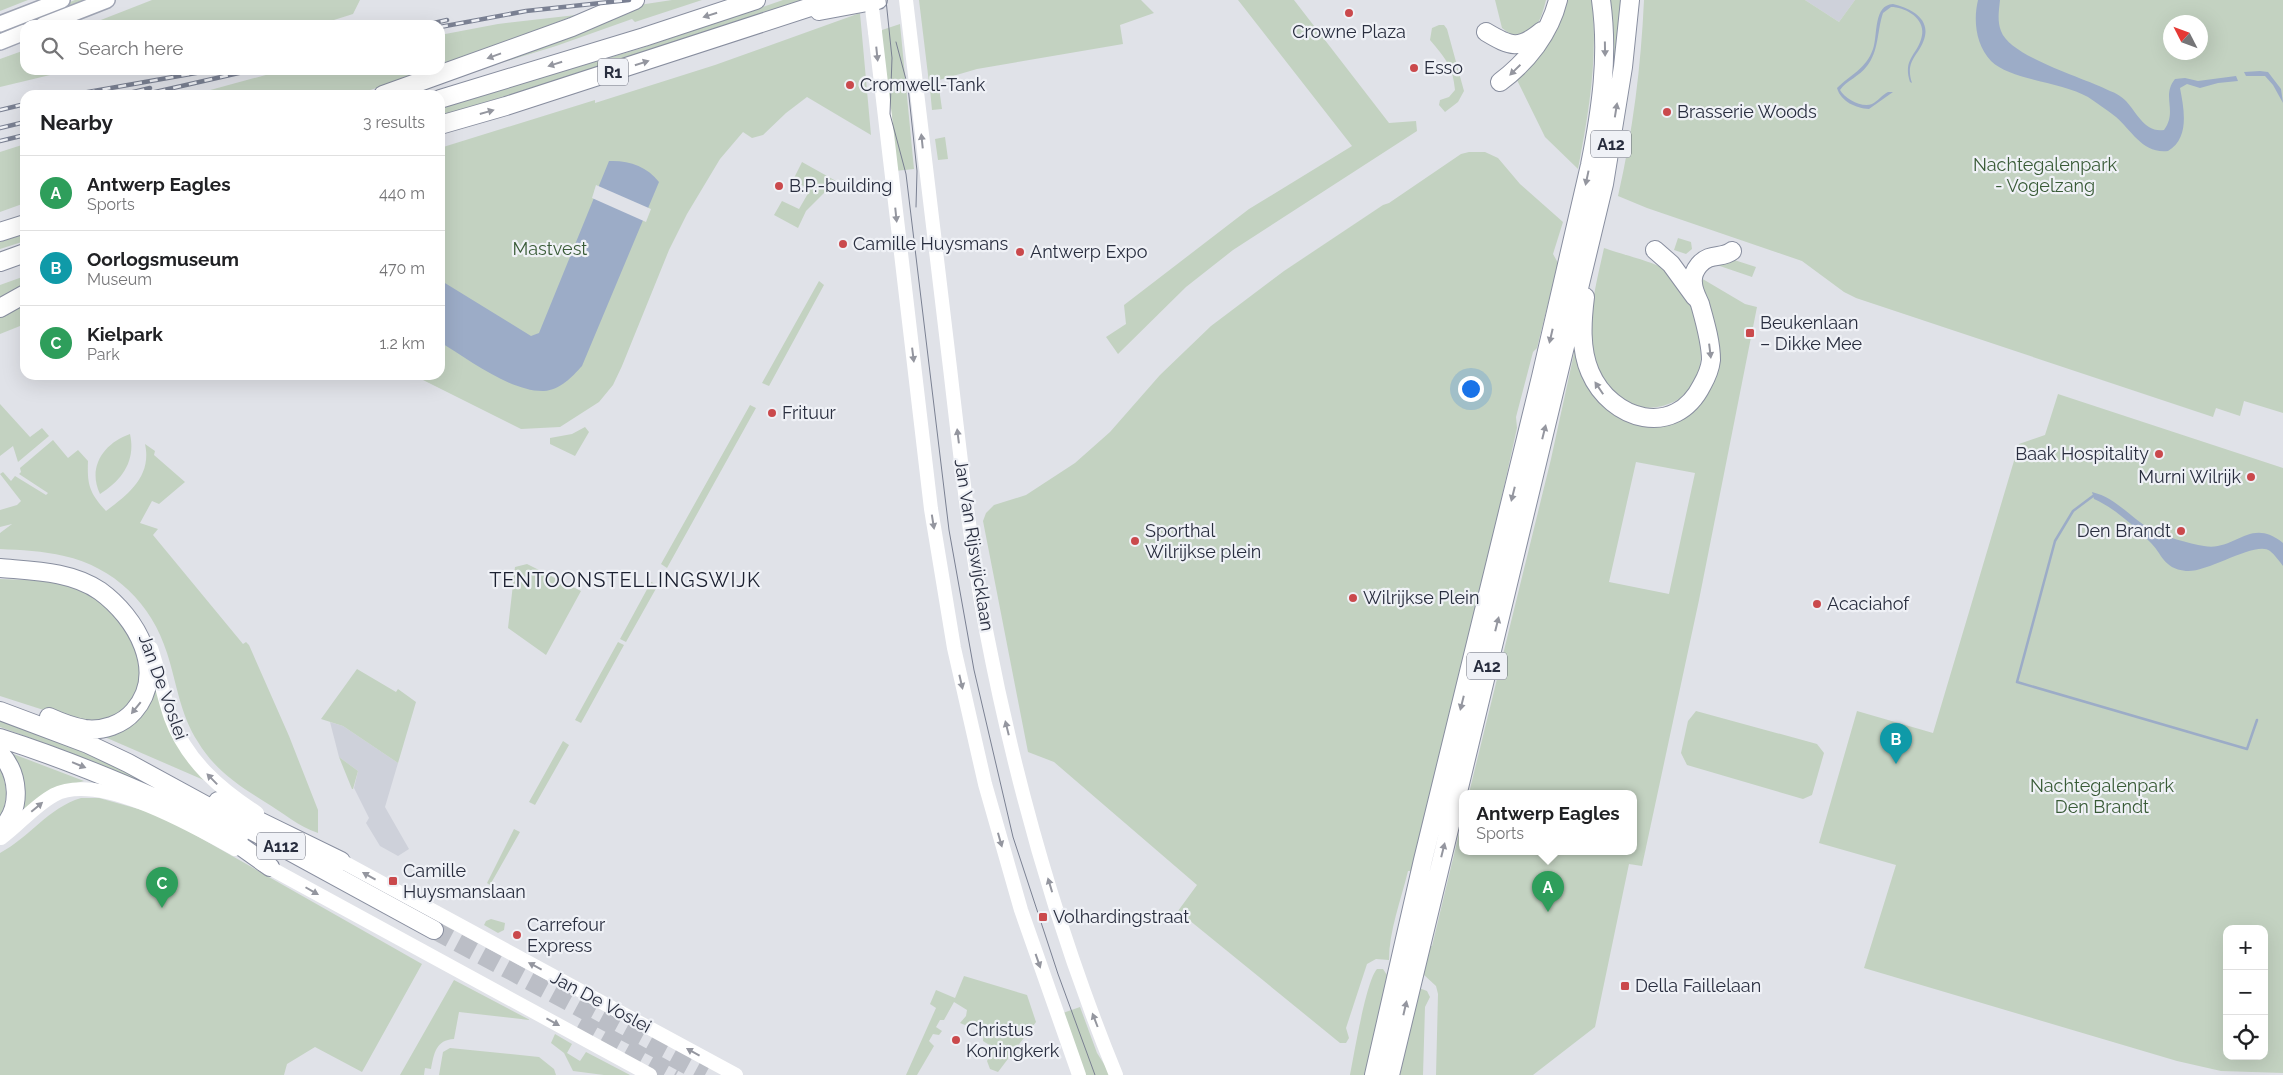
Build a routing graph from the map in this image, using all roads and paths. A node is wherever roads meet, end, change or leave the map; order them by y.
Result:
1 (62, 0) edge
2 (107, 0) edge
3 (756, 0) edge
4 (832, 0) edge
5 (871, 0) edge
6 (878, 0) edge
7 (906, 0) edge
8 (1558, 0) edge
9 (1601, 0) edge
10 (1630, 0) edge
11 (628, 3) edge
12 (784, 17) junction
13 (56, 20) edge
14 (0, 24) edge
15 (1548, 26) junction
16 (1486, 32) dead end
17 (20, 34) edge
18 (0, 42) edge
19 (445, 73) edge
20 (439, 75) edge
21 (1500, 82) dead end
22 (397, 90) edge
23 (445, 98) edge
24 (445, 124) edge
25 (20, 226) edge
26 (0, 232) edge
27 (1655, 250) dead end
28 (1732, 251) dead end
29 (20, 255) edge
30 (0, 262) edge
31 (1581, 278) junction
32 (20, 297) edge
33 (1699, 304) junction
34 (0, 308) edge
35 (0, 562) edge
36 (0, 568) edge
37 (0, 701) edge
38 (0, 711) edge
39 (0, 738) edge
40 (0, 753) edge
41 (128, 763) junction
42 (191, 813) junction
43 (0, 830) edge
44 (0, 838) edge
45 (341, 861) junction
46 (270, 867) junction
47 (650, 1075) edge
48 (736, 1075) edge
49 (1079, 1075) edge
50 (1116, 1075) edge
51 (1374, 1075) edge
52 (1390, 1075) edge

1 - 14 main road
2 - 13 main road
3 -> 23 highway, R1
4 - 12 highway, R1
5 -> 49 main road, Jan Van Rijswijcklaan, bridge
6 - 12 highway
50 -> 7 main road, Jan Van Rijswijcklaan
8 - 15 highway
9 -> 51 highway, A12
31 -> 10 highway, A12
11 -> 19 highway
24 -> 12 highway, R1
15 - 16 highway
15 -> 21 highway
17 - 18 main road
20 -> 22 highway
25 - 26 highway
27 - 33 highway
28 - 33 highway
29 - 30 highway
33 -> 31 highway
52 -> 31 highway, A12
32 - 34 highway
45 -> 35 main road, Jan De Voslei
36 -> 37 highway
38 - 41 highway, A112
39 -> 42 highway, A112
40 - 43 highway
41 - 42 highway, A112
41 - 45 highway
42 - 46 highway
44 -> 46 main road
48 -> 45 main road, Jan De Voslei
46 -> 47 main road

